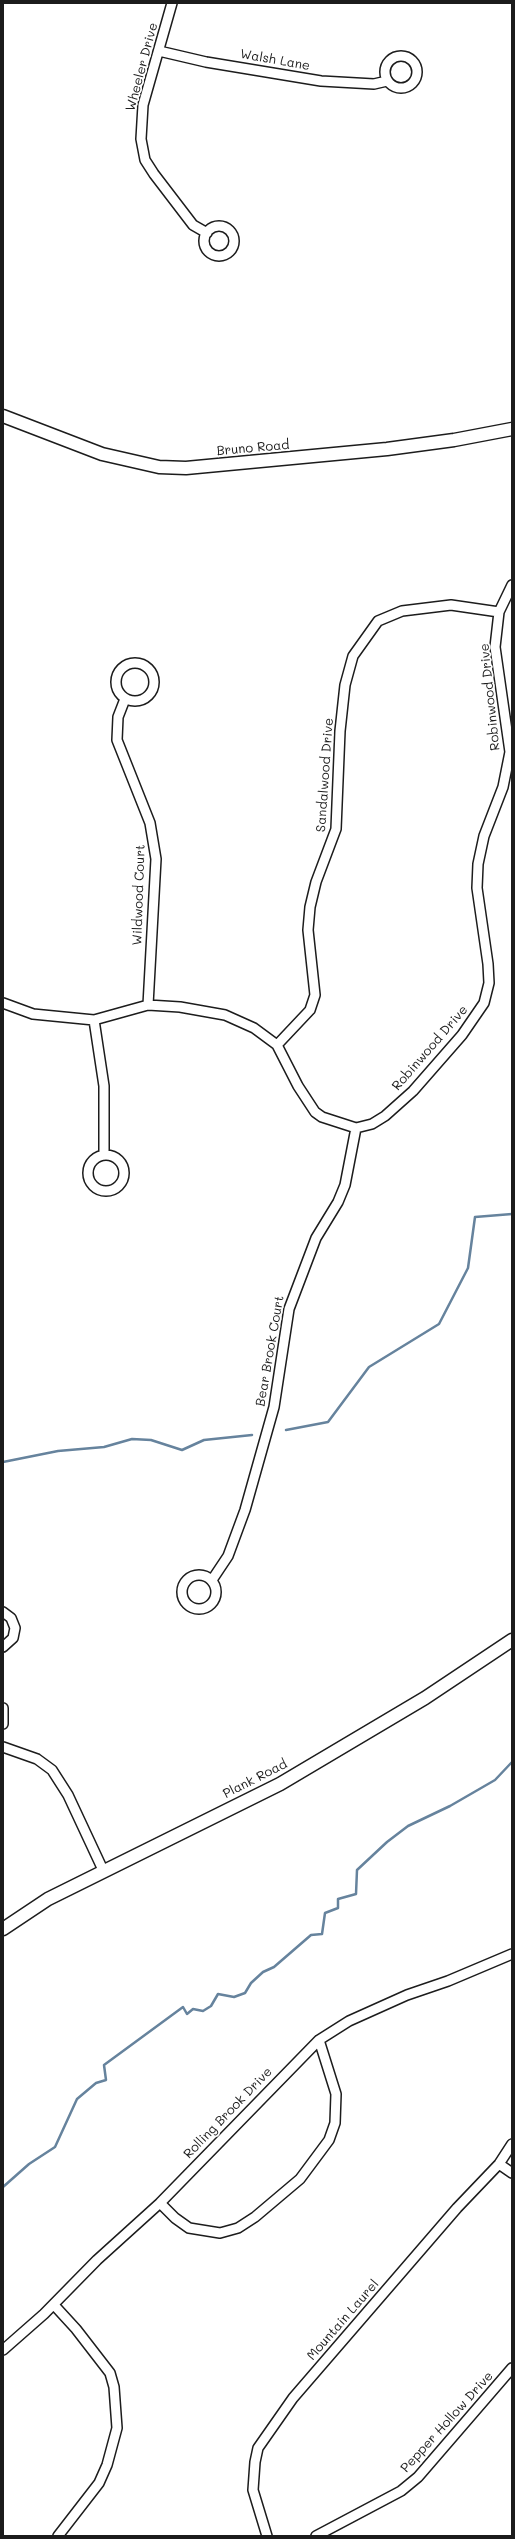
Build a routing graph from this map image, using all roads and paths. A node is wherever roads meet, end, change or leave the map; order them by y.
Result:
1 (172, 3) edge
2 (158, 51) junction
3 (387, 80) dead end
4 (207, 233) dead end
5 (3, 416) edge
6 (512, 429) edge
7 (512, 585) edge
8 (499, 612) junction
9 (125, 698) junction
10 (3, 1003) edge
11 (148, 1005) junction
12 (94, 1020) junction
13 (277, 1045) junction
14 (356, 1128) junction
15 (104, 1154) junction
16 (212, 1580) dead end
17 (3, 1612) edge
18 (512, 1640) edge
19 (3, 1647) edge
20 (3, 1708) edge
21 (3, 1724) edge
22 (3, 1747) edge
23 (103, 1870) junction
24 (3, 1929) edge
25 (512, 1954) edge
26 (319, 2040) junction
27 (512, 2144) edge
28 (499, 2164) junction
29 (512, 2173) edge
30 (160, 2203) junction
31 (54, 2305) junction
32 (3, 2350) edge
33 (512, 2368) edge
34 (58, 2536) edge
35 (267, 2536) edge
36 (316, 2536) edge

1 - 2 street, Wheeler Drive
2 - 3 street, Walsh Lane
2 - 4 street, Wheeler Drive
5 - 6 street, Bruno Road
7 - 8 street, Robinwood Drive
8 - 13 street, Sandalwood Drive
8 - 14 street, Robinwood Drive
9 - 9 street
9 - 11 street, Wildwood Court
10 - 12 street
11 - 12 street
11 - 13 street
12 - 15 street
13 - 14 street
14 - 16 street, Bear Brook Court
15 - 15 street
17 - 19 street
18 - 23 street, Plank Road
20 - 21 street
22 - 23 street
23 - 24 street, Plank Road
25 - 26 street, Rolling Brook Drive
26 - 30 street, Rolling Brook Drive
26 - 30 street
27 - 28 street, Mountain Laurel
28 - 29 street
28 - 35 street, Mountain Laurel
30 - 31 street, Rolling Brook Drive
31 - 32 street, Rolling Brook Drive
31 - 34 street
33 - 36 street, Pepper Hollow Drive

